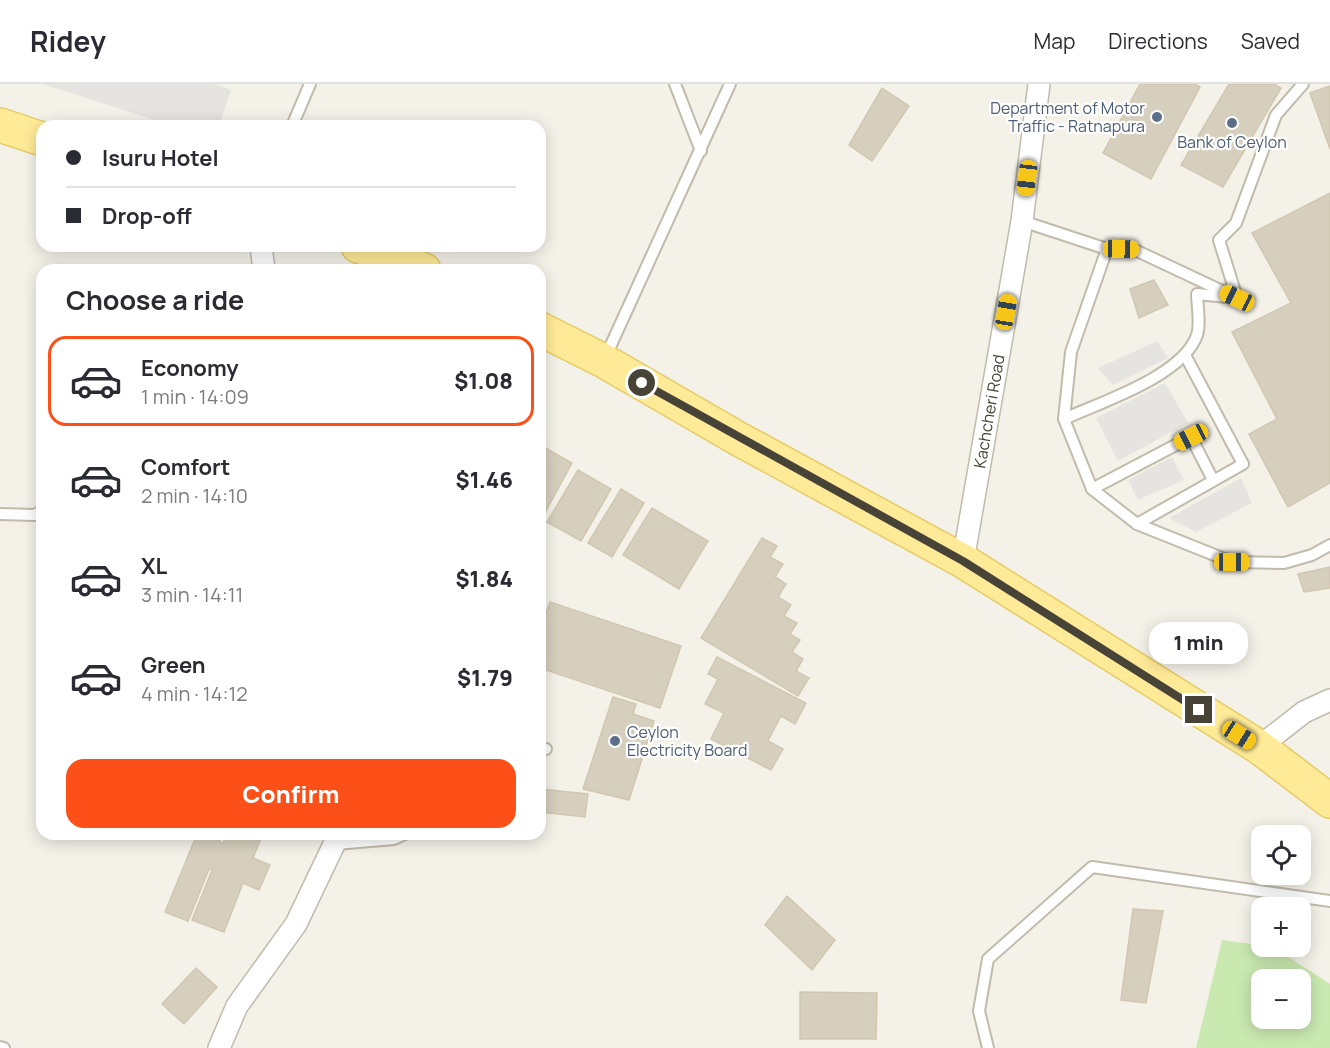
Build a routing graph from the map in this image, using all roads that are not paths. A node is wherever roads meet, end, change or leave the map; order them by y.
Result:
1 (310, 84) edge
2 (675, 84) edge
3 (730, 84) edge
4 (1039, 84) edge
5 (1304, 84) edge
6 (295, 120) edge
7 (0, 125) edge
8 (36, 138) edge
9 (701, 151) junction
10 (1022, 221) junction
11 (1107, 249) junction
12 (374, 252) edge
13 (408, 264) edge
14 (1237, 298) junction
15 (546, 332) edge
16 (1185, 356) junction
17 (604, 361) junction
18 (1064, 418) junction
19 (1213, 480) junction
20 (1092, 489) junction
21 (0, 514) edge
22 (36, 514) edge
23 (1137, 524) junction
24 (1330, 545) edge
25 (963, 561) junction
26 (1330, 700) edge
27 (1258, 747) junction
28 (1330, 801) edge
29 (338, 840) edge
30 (1330, 901) edge
31 (219, 1048) edge
32 (988, 1048) edge

1 - 6 lane
2 - 9 lane
3 - 9 lane
4 - 10 street, Kachcheri Road
5 - 14 lane
7 - 8 main road
9 - 17 lane
10 - 11 lane
10 - 25 street, Kachcheri Road
11 - 14 lane
11 - 18 lane
12 - 13 main road
14 - 16 lane
15 - 17 main road
16 - 18 lane
16 - 19 lane
17 - 25 main road
18 - 20 lane
19 - 20 lane
19 - 23 lane
20 - 23 lane
21 - 22 lane
23 - 24 lane
25 - 27 main road
26 - 27 street
27 - 28 main road
29 - 31 street
30 - 32 lane

